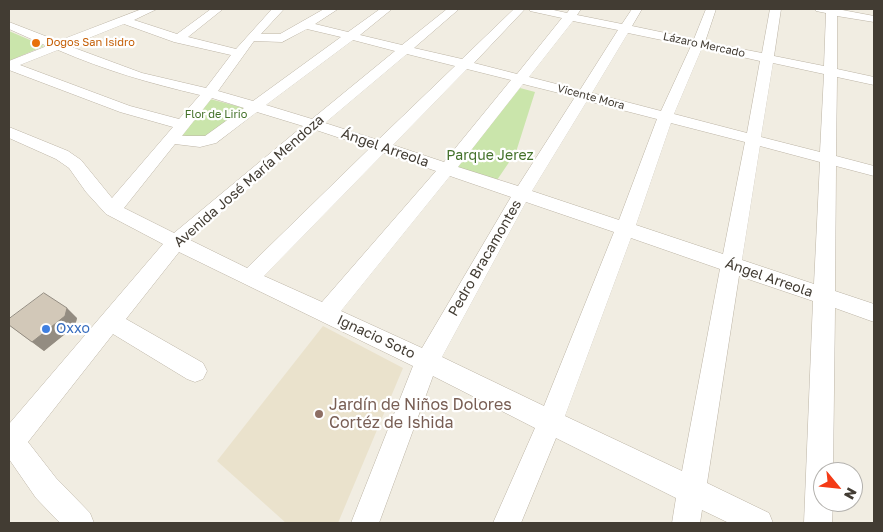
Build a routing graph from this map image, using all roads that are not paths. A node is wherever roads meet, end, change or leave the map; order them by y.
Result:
1 (151, 9) edge
2 (218, 9) edge
3 (278, 9) edge
4 (332, 9) edge
5 (387, 9) edge
6 (454, 9) edge
7 (520, 9) edge
8 (534, 9) edge
9 (637, 9) edge
10 (711, 9) edge
11 (776, 9) edge
12 (827, 10) edge
13 (573, 12) edge
14 (874, 19) edge
15 (124, 20) junction
16 (9, 25) edge
17 (306, 25) junction
18 (624, 28) junction
19 (350, 35) junction
20 (251, 37) junction
21 (178, 39) junction
22 (698, 44) junction
23 (56, 45) junction
24 (405, 49) junction
25 (239, 52) junction
26 (767, 58) junction
27 (464, 64) junction
28 (9, 66) edge
29 (831, 72) junction
30 (518, 78) junction
31 (874, 81) edge
32 (210, 93) junction
33 (583, 95) junction
34 (255, 107) junction
35 (664, 117) junction
36 (314, 124) junction
37 (183, 125) junction
38 (9, 132) edge
39 (170, 139) junction
40 (754, 139) junction
41 (381, 146) junction
42 (828, 159) junction
43 (447, 169) junction
44 (874, 171) edge
45 (522, 194) junction
46 (112, 210) junction
47 (625, 229) junction
48 (176, 242) junction
49 (732, 265) junction
50 (249, 278) junction
51 (823, 296) junction
52 (874, 313) edge
53 (324, 314) junction
54 (110, 321) junction
55 (427, 361) junction
56 (195, 371) dead end
57 (550, 422) junction
58 (10, 441) edge
59 (692, 490) junction
60 (80, 523) edge
61 (365, 523) edge
62 (507, 523) edge
63 (686, 523) edge
64 (760, 523) edge
65 (818, 523) edge

1 - 15 street
2 - 21 street
3 - 20 street
4 - 17 street
5 - 19 street
6 - 24 street, Avenida José María Mendoza
7 - 27 street
8 - 13 street, Lázaro Mercado
9 - 18 street, Pedro Bracamontes
10 - 22 street
11 - 26 street
12 - 14 street
12 - 29 street
13 - 18 street, Lázaro Mercado
13 - 30 street
15 - 21 street
15 - 23 street
16 - 23 street, Ángel Arreola
17 - 19 street, Vicente Mora
17 - 20 street
18 - 22 street, Lázaro Mercado
18 - 33 street, Pedro Bracamontes
19 - 24 street, Vicente Mora
19 - 34 street
20 - 25 street
21 - 25 street
22 - 26 street, Lázaro Mercado
22 - 35 street
23 - 28 street
23 - 32 street, Ángel Arreola
24 - 27 street, Vicente Mora
24 - 36 street, Avenida José María Mendoza
25 - 32 street
26 - 29 street, Lázaro Mercado
26 - 40 street
27 - 30 street, Vicente Mora
27 - 41 street
28 - 37 street
29 - 31 street, Lázaro Mercado
29 - 42 street
30 - 33 street, Vicente Mora
30 - 43 street
32 - 34 street, Ángel Arreola
32 - 37 street
33 - 35 street, Vicente Mora
33 - 45 street, Pedro Bracamontes
34 - 36 street, Ángel Arreola
34 - 39 street
35 - 40 street, Vicente Mora
35 - 47 street
36 - 41 street, Ángel Arreola
36 - 48 street, Avenida José María Mendoza
37 - 39 street
38 - 46 street, Ignacio Soto
39 - 46 street
40 - 42 street, Vicente Mora
40 - 49 street
41 - 43 street, Ángel Arreola
41 - 50 street
42 - 44 street, Vicente Mora
42 - 51 street
43 - 45 street, Ángel Arreola
43 - 53 street
45 - 47 street, Ángel Arreola
45 - 55 street, Pedro Bracamontes
46 - 48 street, Ignacio Soto
47 - 49 street, Ángel Arreola
47 - 57 street
48 - 50 street, Ignacio Soto
48 - 54 street, Avenida José María Mendoza
49 - 51 street, Ángel Arreola
49 - 59 street
50 - 53 street, Ignacio Soto
51 - 52 street, Ángel Arreola
51 - 65 street
53 - 55 street, Ignacio Soto
54 - 56 street
54 - 58 street, Avenida José María Mendoza
55 - 57 street, Ignacio Soto
55 - 61 street, Pedro Bracamontes
57 - 59 street, Ignacio Soto
57 - 62 street
58 - 60 street
59 - 63 street
59 - 64 street, Ignacio Soto

